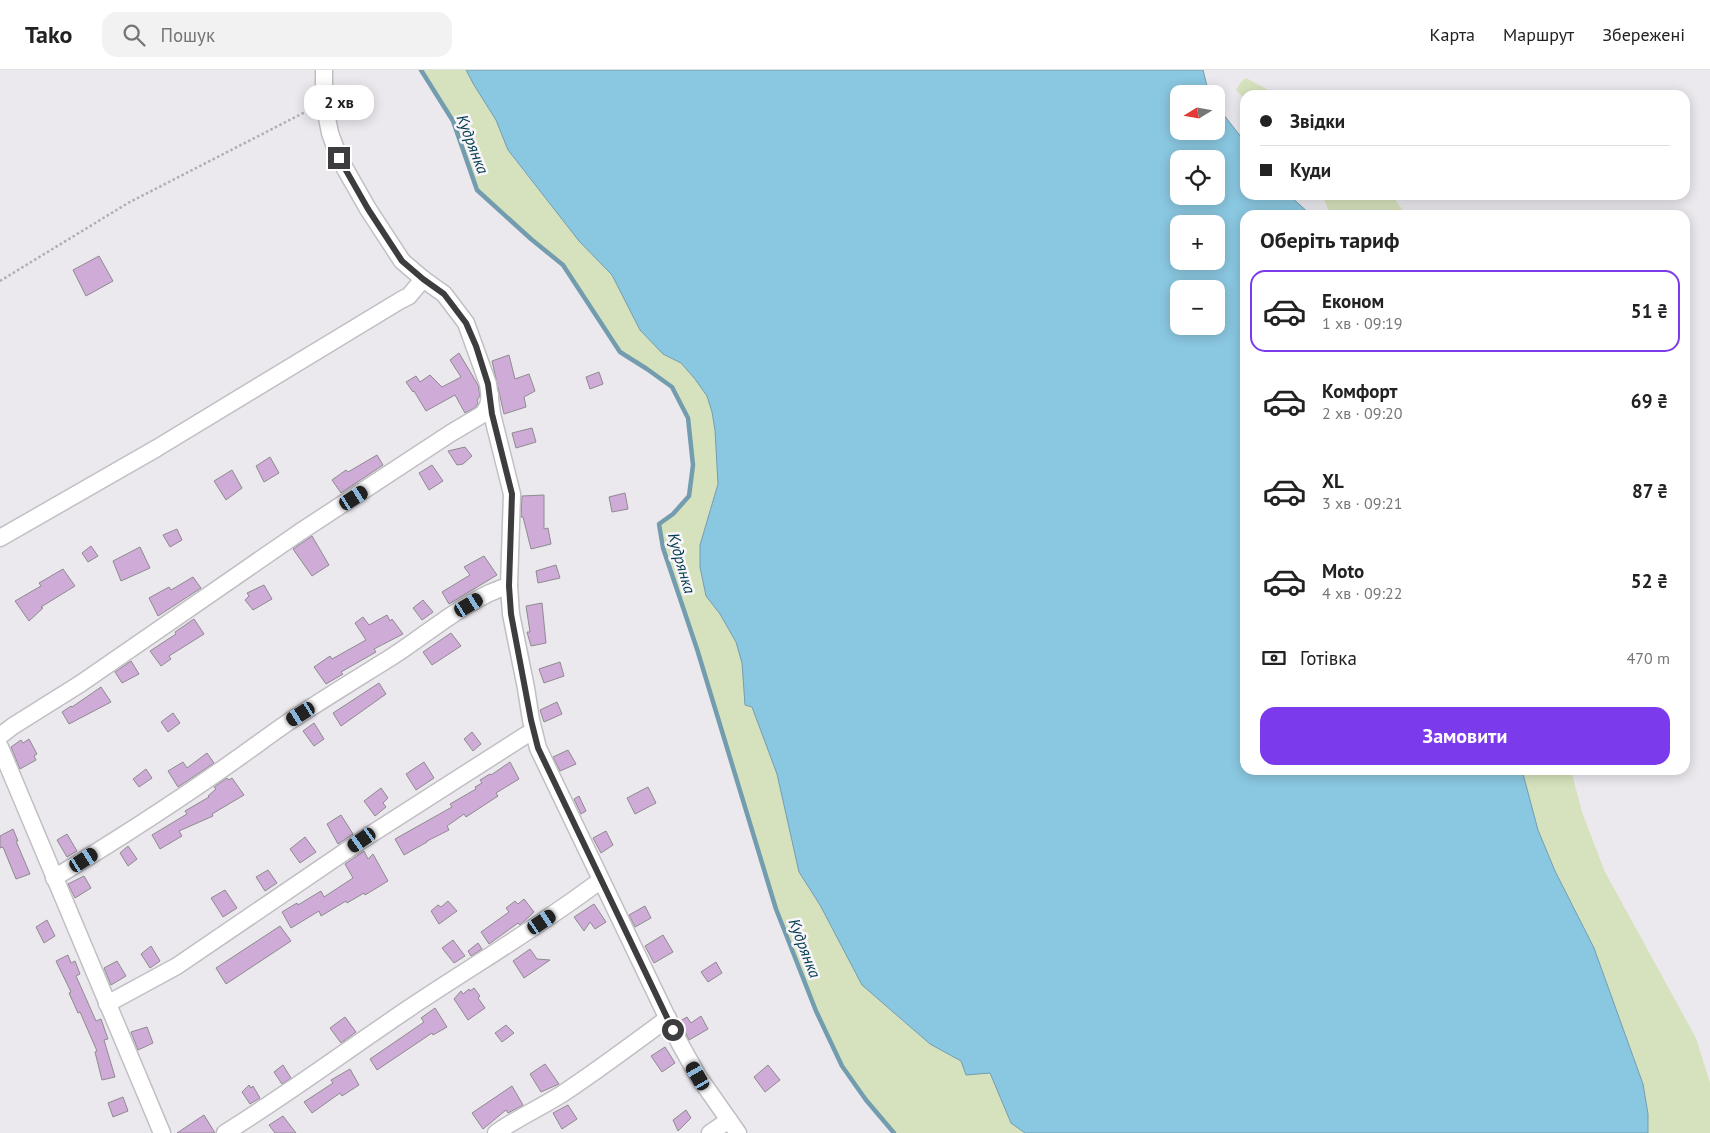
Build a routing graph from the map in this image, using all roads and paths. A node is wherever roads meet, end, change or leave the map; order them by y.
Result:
1 (324, 70) edge
2 (324, 103) junction
3 (423, 279) junction
4 (0, 281) edge
5 (490, 395) junction
6 (0, 538) edge
7 (509, 586) junction
8 (534, 732) junction
9 (0, 736) edge
10 (0, 747) edge
11 (54, 878) junction
12 (601, 880) junction
13 (107, 1004) junction
14 (668, 1018) junction
15 (734, 1127) edge
16 (162, 1133) edge
17 (225, 1133) edge
18 (496, 1133) edge
19 (710, 1133) edge

1 - 2 street
2 - 3 street
2 - 4 path
3 - 5 street
3 - 6 street
5 - 7 street
5 - 9 street
7 - 8 street
7 - 11 street
8 - 12 street
8 - 13 street
10 - 11 street
11 - 13 street
12 - 14 street
12 - 17 street
13 - 16 street
14 - 15 street
14 - 18 street
15 - 19 street

